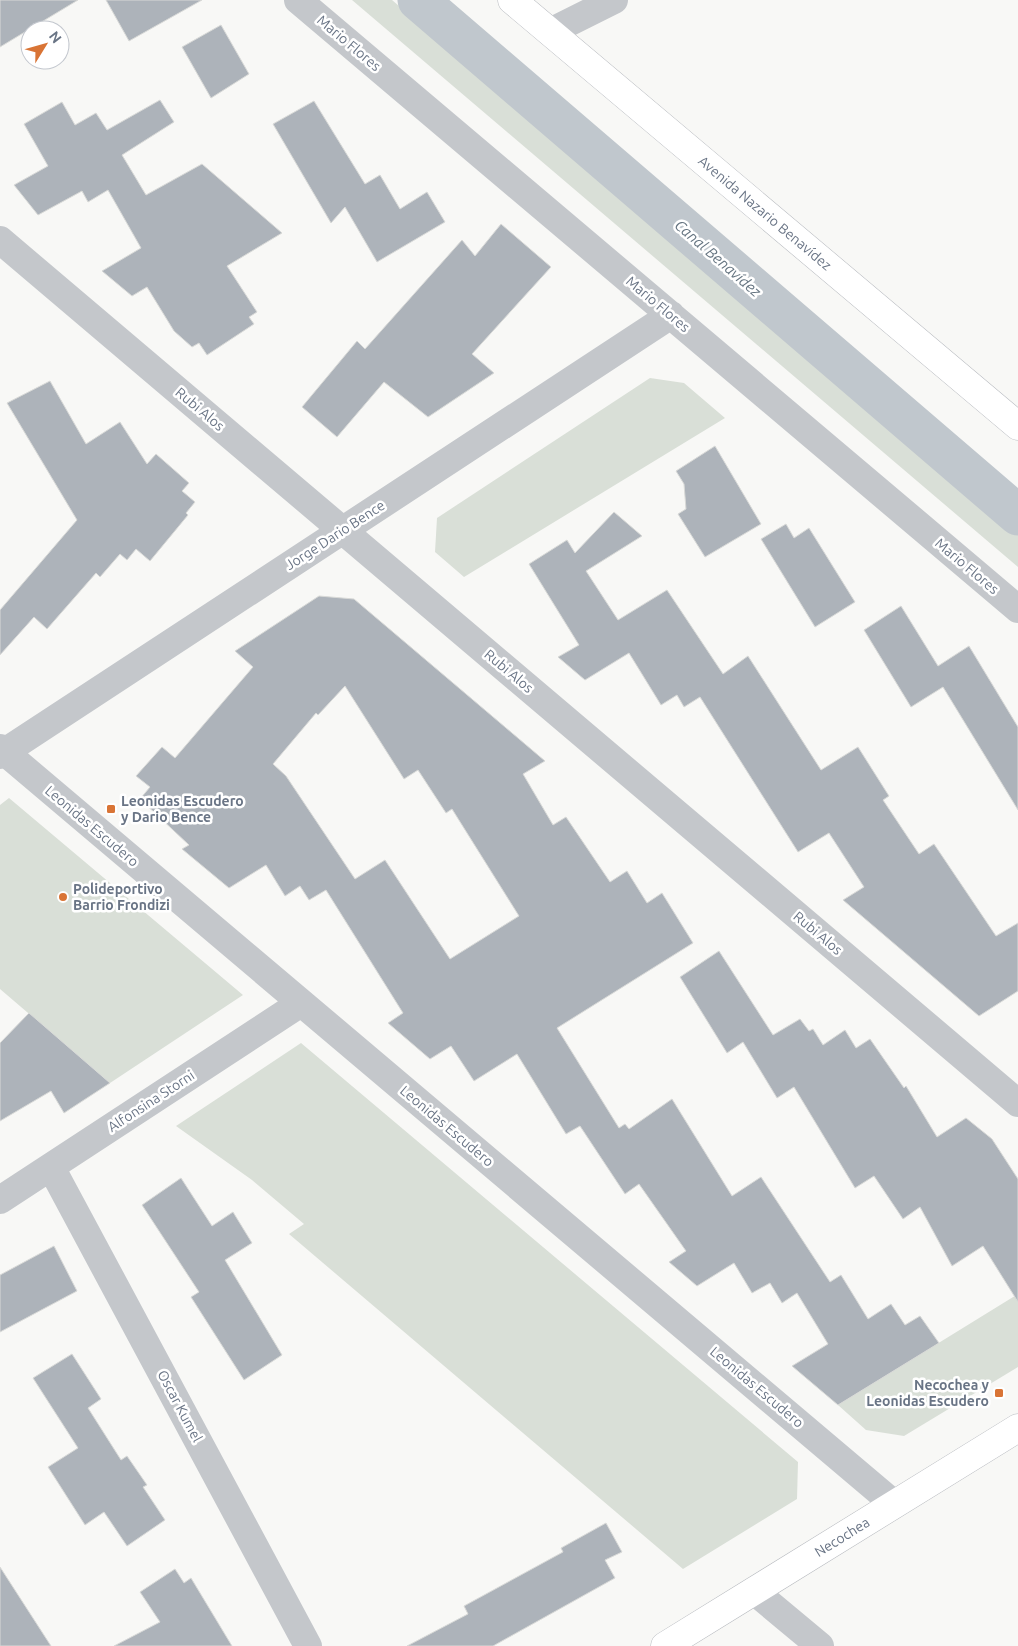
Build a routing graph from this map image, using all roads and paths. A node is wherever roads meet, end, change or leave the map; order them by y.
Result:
1 (298, 0) edge
2 (512, 0) edge
3 (614, 0) edge
4 (550, 32) junction
5 (0, 240) edge
6 (671, 315) junction
7 (1018, 426) edge
8 (342, 530) junction
9 (1018, 609) edge
10 (2, 751) edge
11 (301, 1003) junction
12 (1018, 1103) edge
13 (51, 1167) junction
14 (0, 1200) edge
15 (1018, 1428) edge
16 (894, 1504) junction
17 (754, 1591) junction
18 (308, 1646) edge
19 (665, 1646) edge
20 (820, 1646) edge

1 - 6 street, Mario Flores
2 - 4 main road, Avenida Nazario Benavídez
3 - 4 street
4 - 7 main road, Avenida Nazario Benavídez
5 - 8 street, Rubi Alos
6 - 8 street, Jorge Dario Bence
6 - 9 street, Mario Flores
8 - 10 street, Jorge Dario Bence
8 - 12 street, Rubi Alos
10 - 11 street, Leonidas Escudero
11 - 13 street, Alfonsina Storni
11 - 16 street, Leonidas Escudero
13 - 14 street, Alfonsina Storni
13 - 18 street, Oscar Kumel
15 - 16 main road, Necochea
16 - 17 main road, Necochea
17 - 19 main road, Necochea
17 - 20 street

